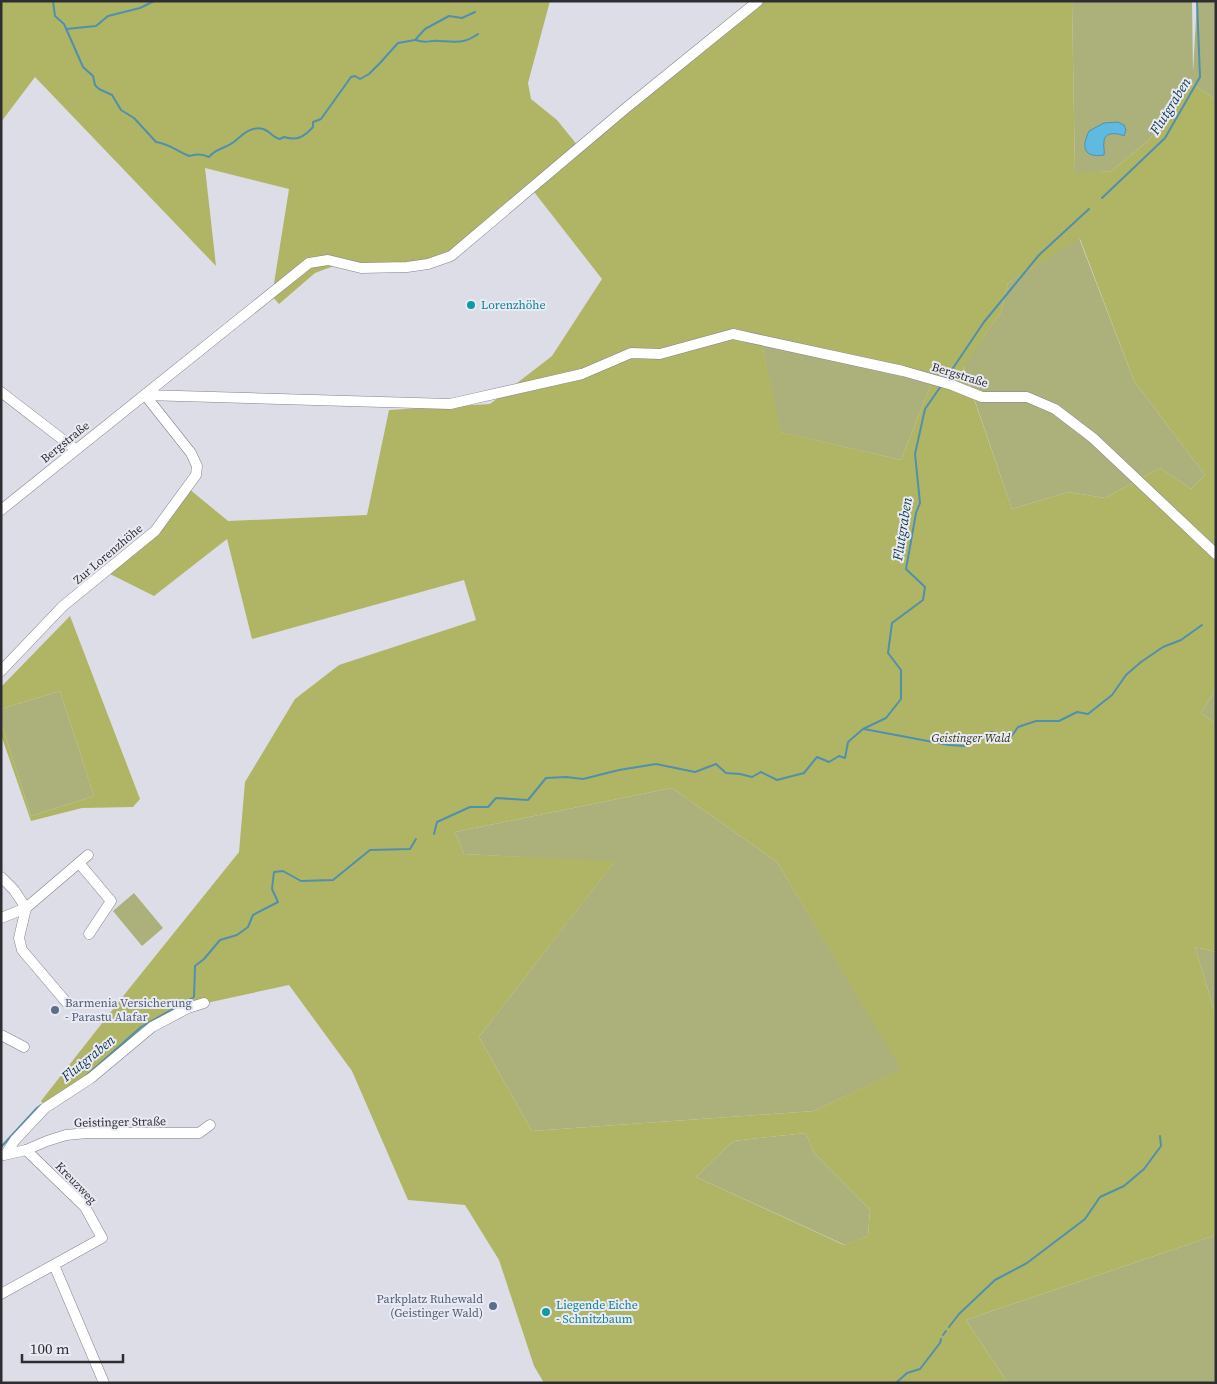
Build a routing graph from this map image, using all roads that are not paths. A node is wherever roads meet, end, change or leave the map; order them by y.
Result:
1 (758, 1) edge
2 (1, 392) edge
3 (145, 395) junction
4 (75, 449) junction
5 (1, 510) edge
6 (1216, 554) edge
7 (1, 671) edge
8 (88, 856) dead end
9 (80, 863) junction
10 (1, 877) edge
11 (26, 908) junction
12 (1, 918) edge
13 (89, 934) dead end
14 (67, 1003) dead end
15 (204, 1003) dead end
16 (1, 1035) edge
17 (24, 1047) dead end
18 (210, 1125) dead end
19 (26, 1150) junction
20 (4, 1155) edge
21 (54, 1265) junction
22 (1, 1294) edge
23 (104, 1383) edge

1 - 3 street, Bergstraße
2 - 4 street
3 - 4 street, Bergstraße
3 - 6 street, Bergstraße
3 - 7 street, Zur Lorenzhöhe
4 - 5 street, Bergstraße
8 - 9 street
9 - 11 street
9 - 13 street
10 - 11 street
11 - 12 street
11 - 14 street
15 - 20 street
16 - 17 street
18 - 19 street, Geistinger Straße
19 - 20 street, Geistinger Straße
19 - 21 street, Kreuzweg
21 - 22 street
21 - 23 street

